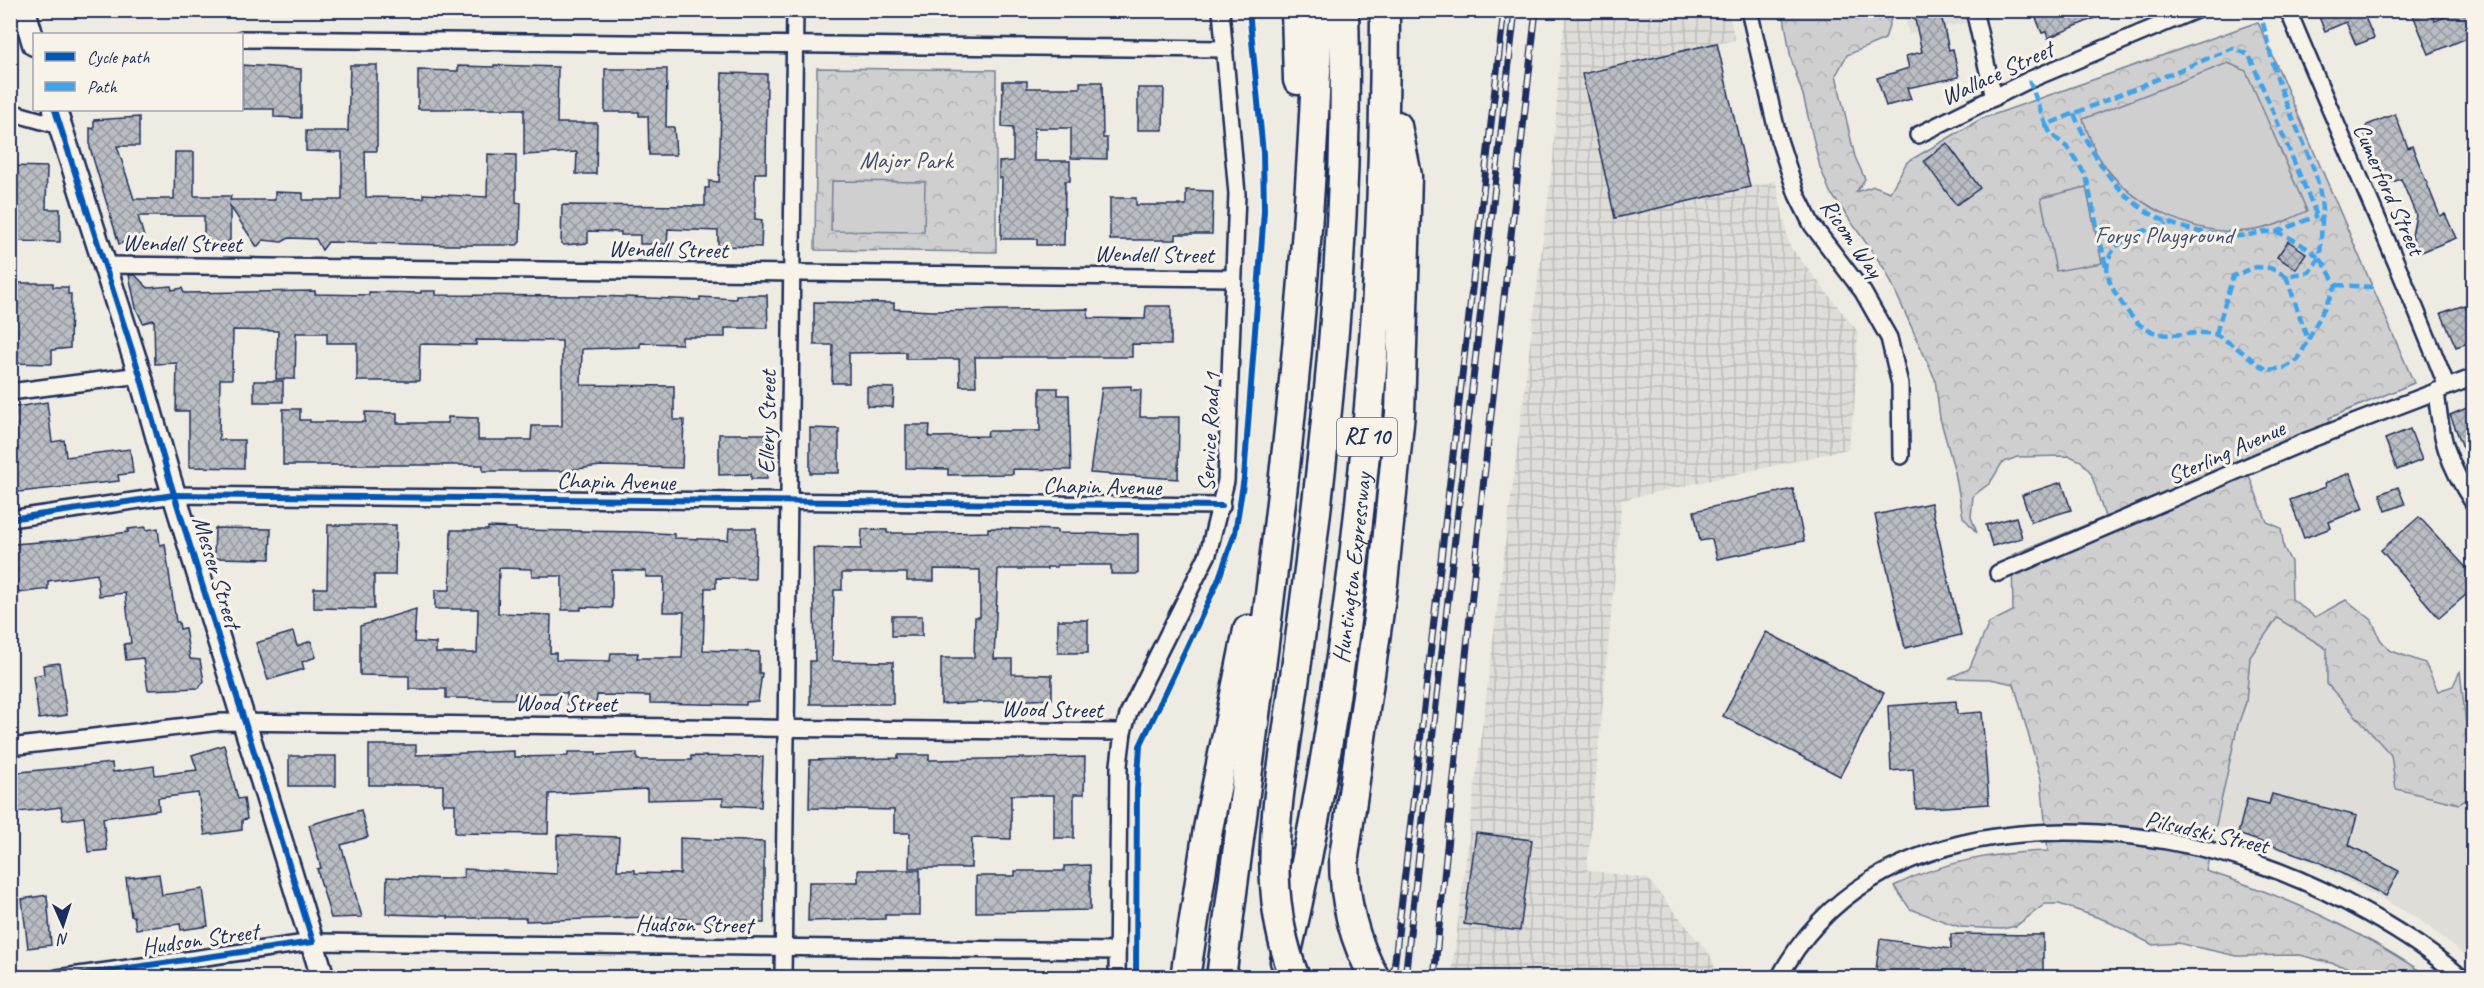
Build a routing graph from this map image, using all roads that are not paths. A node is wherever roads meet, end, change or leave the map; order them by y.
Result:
1 (24, 10) edge
2 (795, 10) edge
3 (1221, 10) edge
4 (1296, 10) edge
5 (1318, 10) edge
6 (1344, 10) edge
7 (1749, 10) edge
8 (1974, 10) edge
9 (2196, 10) edge
10 (2288, 10) edge
11 (1387, 18) edge
12 (33, 36) edge
13 (243, 39) edge
14 (794, 45) junction
15 (1225, 49) junction
16 (1386, 69) junction
17 (1994, 99) junction
18 (10, 112) edge
19 (57, 118) edge
20 (1918, 135) dead end
21 (1309, 222) junction
22 (103, 265) junction
23 (791, 273) junction
24 (1233, 278) junction
25 (140, 375) junction
26 (2474, 376) edge
27 (2442, 389) junction
28 (10, 392) edge
29 (1901, 456) dead end
30 (174, 495) junction
31 (789, 501) junction
32 (2474, 504) edge
33 (1222, 506) junction
34 (10, 519) edge
35 (1276, 545) junction
36 (1998, 573) dead end
37 (244, 722) junction
38 (786, 728) junction
39 (1123, 732) junction
40 (10, 747) edge
41 (1297, 909) junction
42 (313, 942) junction
43 (783, 947) junction
44 (1117, 951) junction
45 (1374, 975) edge
46 (57, 978) edge
47 (323, 978) edge
48 (783, 978) edge
49 (1117, 978) edge
50 (1185, 978) edge
51 (1221, 978) edge
52 (1281, 978) edge
53 (1296, 978) edge
54 (1779, 978) edge
55 (2462, 978) edge

1 - 12 street
2 - 14 street, Ellery Street
3 - 15 street, Service Road 1
4 - 21 highway
5 - 21 highway
6 - 53 highway, bridge
7 - 29 street, Ricom Way
8 - 17 street
9 - 17 street, Wallace Street
10 - 27 street, Cumerford Street
11 - 16 highway, Huntington Expressway / RI 10
13 - 14 street
14 - 15 street
14 - 23 street, Ellery Street
15 - 24 street, Service Road 1
16 - 41 highway, Huntington Expressway / RI 10
16 - 45 highway
17 - 20 street, Wallace Street
18 - 19 street
19 - 22 street, Messer Street
21 - 35 highway
22 - 23 street, Wendell Street
22 - 25 street, Messer Street
23 - 24 street, Wendell Street
23 - 31 street, Ellery Street
24 - 33 street, Service Road 1
25 - 28 street
25 - 30 street, Messer Street
26 - 27 street, Sterling Avenue
27 - 32 street, Cumerford Street
27 - 36 street, Sterling Avenue
30 - 31 street, Chapin Avenue
30 - 34 street, Chapin Avenue
30 - 37 street, Messer Street
31 - 33 street, Chapin Avenue
31 - 38 street, Ellery Street
33 - 39 street, Service Road 1
35 - 50 highway
35 - 51 highway
37 - 38 street, Wood Street
37 - 40 street, Wood Street
37 - 42 street, Messer Street
38 - 39 street, Wood Street
38 - 43 street, Ellery Street
39 - 44 street, Service Road 1
41 - 52 highway, Huntington Expressway / RI 10
41 - 53 highway
42 - 43 street, Hudson Street
42 - 46 street, Hudson Street
42 - 47 street, Messer Street
43 - 44 street, Hudson Street
43 - 48 street, Ellery Street
44 - 49 street, Service Road 1
54 - 55 street, Pilsudski Street

